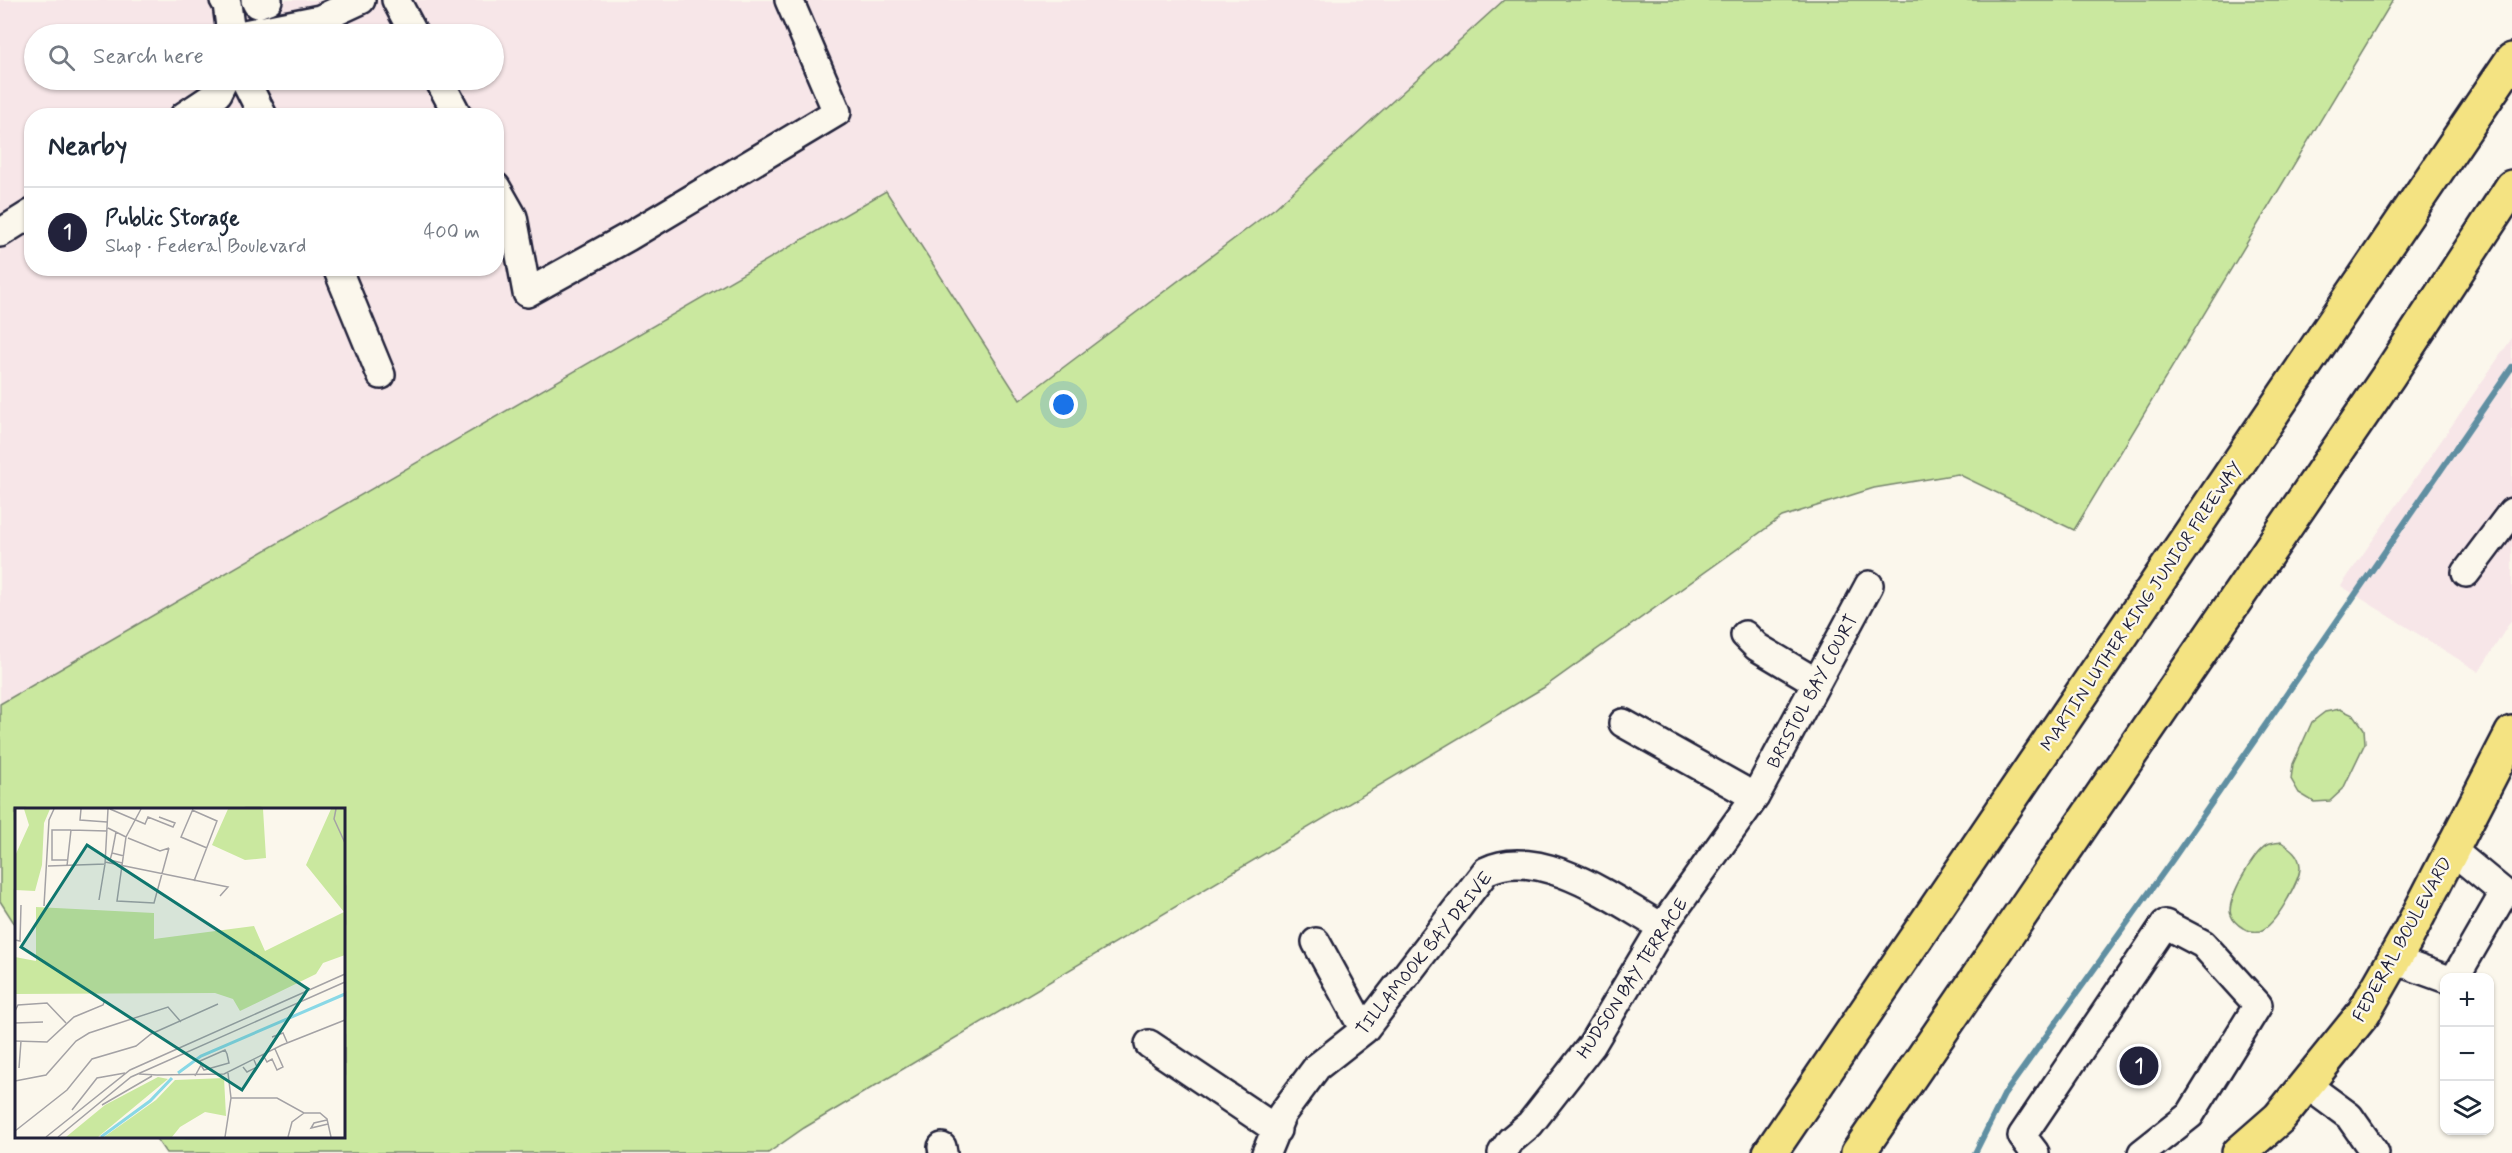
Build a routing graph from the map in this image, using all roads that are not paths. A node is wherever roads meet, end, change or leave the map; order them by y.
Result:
1 (255, 0) edge
2 (268, 0) edge
3 (361, 0) edge
4 (396, 0) edge
5 (789, 0) edge
6 (226, 2) edge
7 (229, 24) edge
8 (295, 24) edge
9 (409, 24) edge
10 (2512, 60) edge
11 (219, 90) edge
12 (250, 90) edge
13 (444, 90) edge
14 (196, 108) edge
15 (259, 108) edge
16 (454, 108) edge
17 (2512, 187) edge
18 (504, 201) edge
19 (24, 218) edge
20 (0, 233) edge
21 (340, 276) edge
22 (381, 375) dead end
23 (2512, 512) edge
24 (2466, 573) dead end
25 (1869, 585) dead end
26 (1745, 635) dead end
27 (1816, 682) junction
28 (1623, 723) dead end
29 (2512, 733) edge
30 (2503, 772) edge
31 (1755, 797) junction
32 (2452, 850) junction
33 (1662, 927) junction
34 (1316, 942) dead end
35 (2394, 960) junction
36 (2458, 973) edge
37 (2440, 976) edge
38 (1364, 1030) junction
39 (1149, 1044) dead end
40 (2307, 1085) junction
41 (1271, 1142) edge
42 (1502, 1153) edge
43 (1770, 1153) edge
44 (1858, 1153) edge
45 (2035, 1153) edge
46 (2142, 1153) edge
47 (2239, 1153) edge
48 (2375, 1153) edge

1 - 2 street
3 - 8 street
4 - 9 street
5 - 18 street
6 - 7 street
10 - 43 main road, MARTIN LUTHER KING JUNIOR FREEWAY
11 - 14 street
12 - 15 street
13 - 16 street
17 - 44 main road
19 - 20 street
21 - 22 street
23 - 24 street
25 - 27 street, BRISTOL BAY COURT
26 - 27 street
27 - 31 street, BRISTOL BAY COURT
28 - 31 street
29 - 30 main road, FEDERAL BOULEVARD
30 - 32 main road, FEDERAL BOULEVARD
31 - 33 street, HUDSON BAY TERRACE
32 - 35 main road, FEDERAL BOULEVARD
32 - 36 street
33 - 38 street, TILLAMOOK BAY DRIVE
33 - 42 street, HUDSON BAY TERRACE
34 - 38 street
35 - 37 street
35 - 40 main road, FEDERAL BOULEVARD
38 - 41 street, TILLAMOOK BAY DRIVE
39 - 41 street
40 - 47 main road, FEDERAL BOULEVARD
40 - 48 street
45 - 46 street

